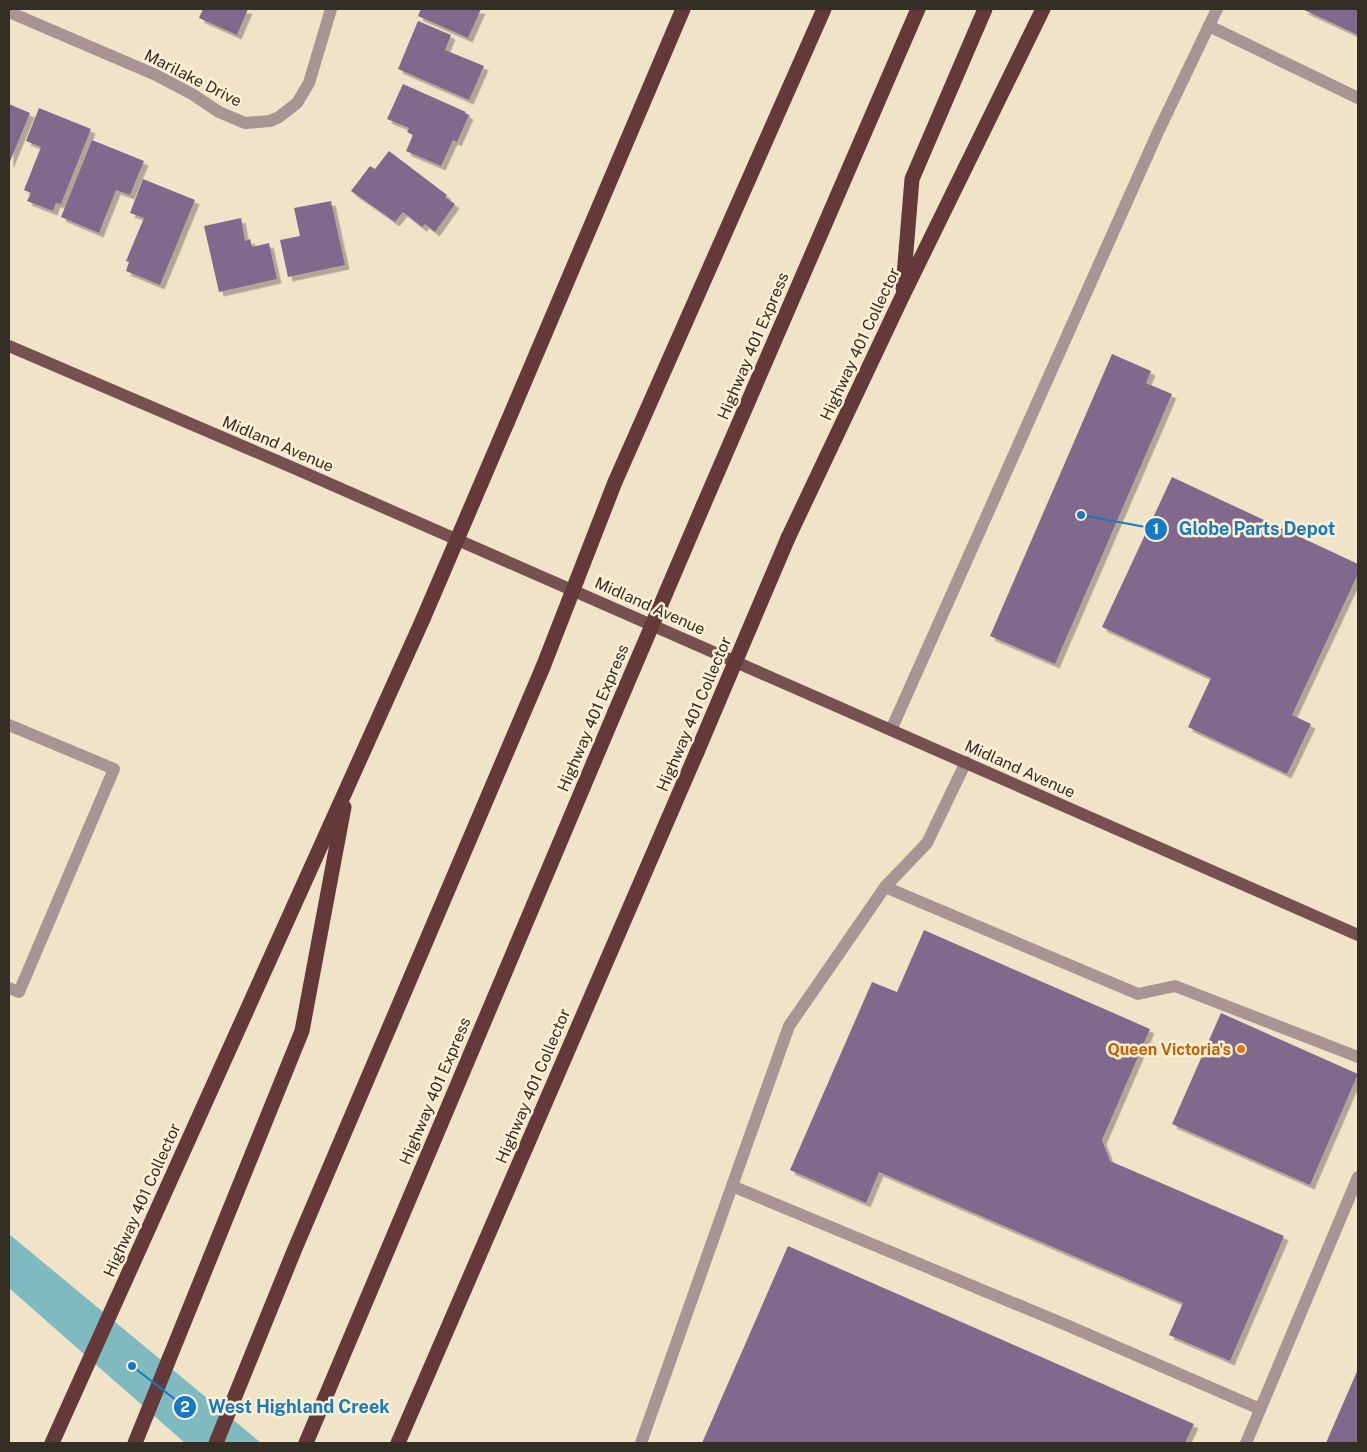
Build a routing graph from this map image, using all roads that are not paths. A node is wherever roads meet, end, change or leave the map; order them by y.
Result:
1 (331, 9) edge
2 (683, 9) edge
3 (824, 9) edge
4 (918, 9) edge
5 (985, 9) edge
6 (1043, 9) edge
7 (1217, 9) edge
8 (9, 12) edge
9 (1209, 26) junction
10 (1358, 98) edge
11 (902, 297) junction
12 (9, 346) edge
13 (9, 724) edge
14 (891, 730) junction
15 (966, 762) junction
16 (348, 784) junction
17 (886, 887) junction
18 (1358, 934) edge
19 (9, 988) edge
20 (1358, 1057) edge
21 (1358, 1177) edge
22 (732, 1186) junction
23 (1260, 1409) junction
24 (52, 1443) edge
25 (135, 1443) edge
26 (216, 1443) edge
27 (306, 1443) edge
28 (398, 1443) edge
29 (641, 1443) edge
30 (1246, 1443) edge

1 - 8 street, Marilake Drive
2 - 16 highway, Highway 401 Collector, bridge
3 - 26 highway, bridge
4 - 27 highway, Highway 401 Express, bridge
5 - 11 highway
6 - 11 highway, Highway 401 Collector
7 - 9 street
9 - 10 street
9 - 14 street
11 - 28 highway, Highway 401 Collector, bridge
12 - 14 main road, Midland Avenue
13 - 19 street
14 - 15 main road, Midland Avenue
15 - 17 street
15 - 18 main road, Midland Avenue
16 - 24 highway, Highway 401 Collector
16 - 25 highway
17 - 20 street
17 - 22 street
21 - 23 street
22 - 23 street
22 - 29 street
23 - 30 street

